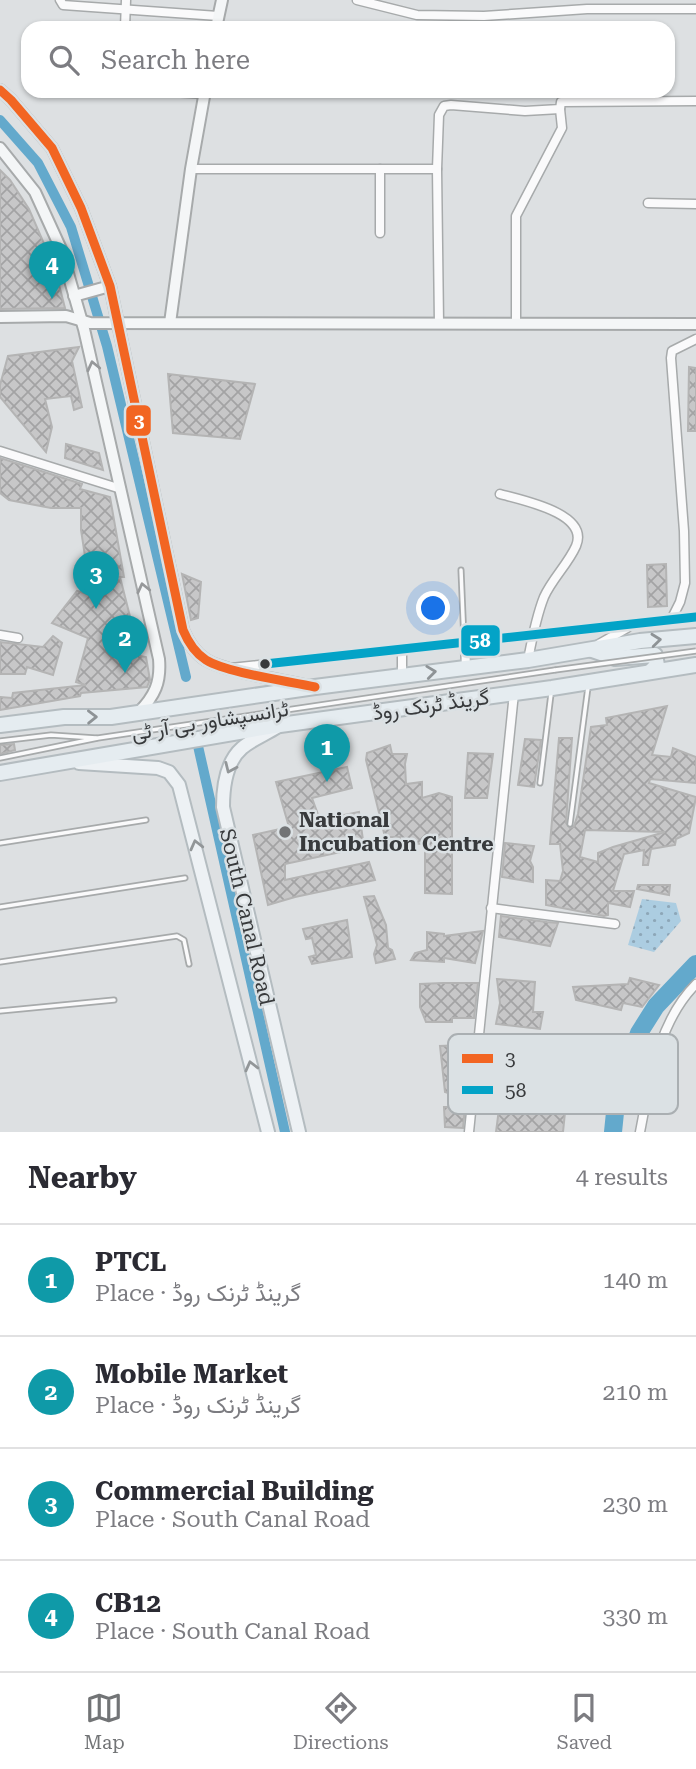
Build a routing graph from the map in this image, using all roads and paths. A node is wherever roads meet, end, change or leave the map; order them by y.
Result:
1 (60, 0) edge
2 (222, 0) edge
3 (357, 0) edge
4 (388, 4) edge
5 (125, 5) edge
6 (696, 9) edge
7 (218, 16) junction
8 (217, 21) edge
9 (0, 90) edge
10 (204, 98) edge
11 (696, 101) edge
12 (560, 109) junction
13 (0, 148) edge
14 (191, 169) junction
15 (380, 169) junction
16 (437, 169) junction
17 (648, 203) dead end
18 (696, 204) edge
19 (380, 233) dead end
20 (109, 286) junction
21 (76, 295) junction
22 (0, 317) edge
23 (86, 322) junction
24 (117, 323) junction
25 (170, 323) junction
26 (439, 323) junction
27 (516, 324) junction
28 (696, 324) edge
29 (696, 339) edge
30 (0, 451) edge
31 (121, 489) junction
32 (500, 494) dead end
33 (461, 570) dead end
34 (696, 617) edge
35 (671, 620) junction
36 (633, 625) junction
37 (0, 635) edge
38 (532, 635) junction
39 (696, 636) edge
40 (18, 638) dead end
41 (465, 643) junction
42 (402, 649) junction
43 (590, 649) junction
44 (696, 650) edge
45 (528, 660) junction
46 (696, 664) edge
47 (466, 667) junction
48 (228, 668) junction
49 (649, 672) junction
50 (402, 675) junction
51 (589, 682) junction
52 (315, 687) junction
53 (552, 688) junction
54 (514, 693) junction
55 (144, 707) junction
56 (63, 714) dead end
57 (0, 723) edge
58 (280, 726) junction
59 (98, 738) junction
60 (0, 741) edge
61 (0, 758) edge
62 (65, 762) junction
63 (0, 773) edge
64 (540, 783) dead end
65 (146, 820) dead end
66 (570, 824) dead end
67 (0, 843) edge
68 (186, 878) dead end
69 (0, 907) edge
70 (491, 908) junction
71 (615, 924) dead end
72 (0, 962) edge
73 (189, 964) dead end
74 (696, 984) edge
75 (114, 1000) dead end
76 (0, 1011) edge
77 (479, 1034) edge
78 (664, 1034) edge
79 (471, 1114) edge
80 (644, 1114) edge
81 (268, 1132) edge
82 (299, 1132) edge
83 (469, 1132) edge
84 (640, 1132) edge

1 - 5 street
2 - 7 main road
3 - 4 street
4 - 6 street
5 - 7 street
7 - 8 main road
9 - 20 main road
10 - 14 main road
11 - 12 street
12 - 16 street
12 - 27 street
13 - 21 main road
14 - 15 street
14 - 25 main road
15 - 16 street
15 - 19 street
16 - 26 street
17 - 18 street
20 - 21 main road
20 - 24 main road
21 - 23 main road
22 - 23 main road
23 - 24 main road
31 -> 23 main road
24 - 25 main road
24 - 48 main road
25 - 26 main road
26 - 27 main road
27 - 28 main road
29 - 35 street
30 - 31 street
55 -> 31 main road
32 - 38 street
33 - 41 lane
34 - 35 street
35 - 36 street
36 - 38 street
36 - 43 street
37 - 40 street
38 - 41 street
38 - 45 street
43 -> 39 highway, گرینڈ ٹرنک روڈ
41 - 42 street
41 - 47 street
42 - 48 street
42 - 50 street
43 - 45 highway, گرینڈ ٹرنک روڈ
43 - 49 highway
44 - 59 lane, ٹرانسپشاور بی آر ٹی, bridge
45 - 47 highway, گرینڈ ٹرنک روڈ
46 - 49 highway, گرینڈ ٹرنک روڈ
50 -> 47 highway, گرینڈ ٹرنک روڈ
48 - 52 main road
49 - 51 highway, گرینڈ ٹرنک روڈ
50 - 52 highway, گرینڈ ٹرنک روڈ
51 - 53 highway, گرینڈ ٹرنک روڈ
51 - 66 lane
52 - 55 highway, گرینڈ ٹرنک روڈ
53 - 54 highway, گرینڈ ٹرنک روڈ
53 - 64 lane
54 - 58 highway, گرینڈ ٹرنک روڈ
54 - 70 street
57 -> 55 highway, گرینڈ ٹرنک روڈ
56 - 57 lane
58 - 62 highway, گرینڈ ٹرنک روڈ
58 -> 82 main road, South Canal Road
59 - 60 lane, ٹرانسپشاور بی آر ٹی
59 - 61 lane, ٹرانسپشاور بی آر ٹی
62 - 63 highway, گرینڈ ٹرنک روڈ
81 -> 62 main road
65 - 67 lane
68 - 69 lane
70 - 71 street
70 - 77 street
72 - 73 lane
74 - 78 street
75 - 76 lane
79 - 83 street
80 - 84 street

